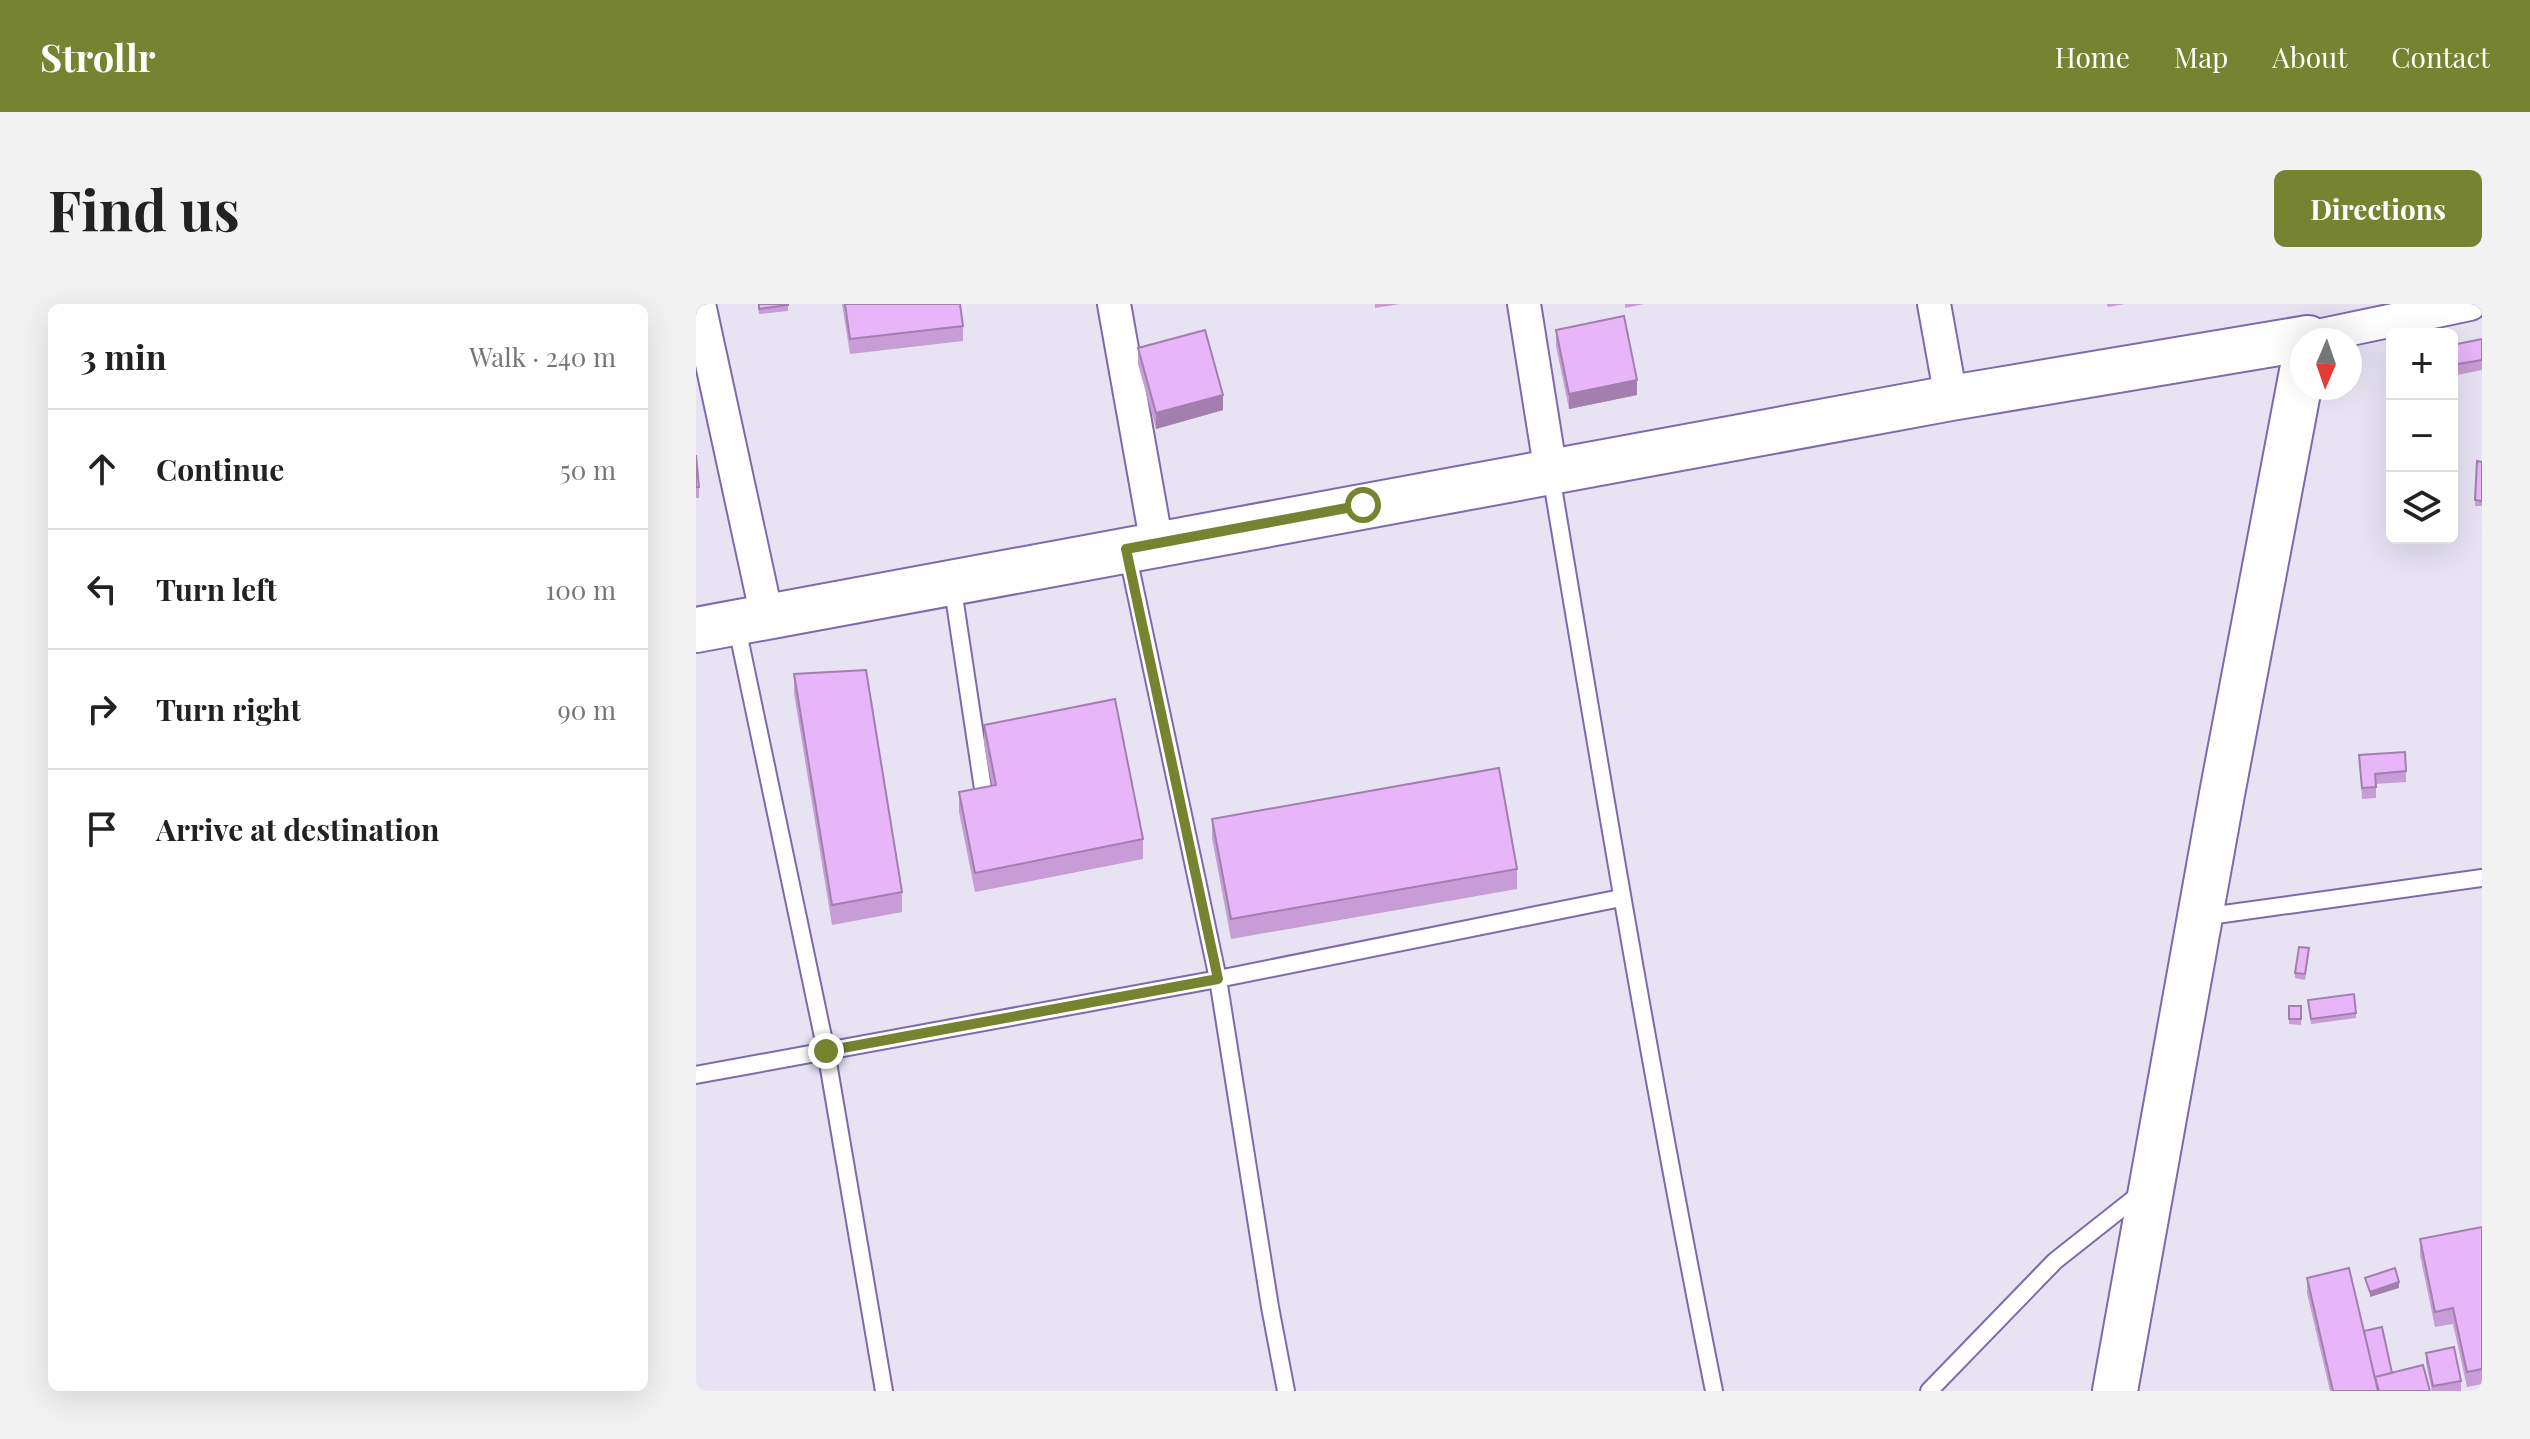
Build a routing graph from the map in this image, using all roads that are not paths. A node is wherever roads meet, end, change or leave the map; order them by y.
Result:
1 (699, 304) edge
2 (1114, 304) edge
3 (1524, 304) edge
4 (1934, 304) edge
5 (2470, 304) edge
6 (2356, 328) edge
7 (2290, 341) edge
8 (1951, 398) junction
9 (2296, 400) edge
10 (1551, 473) junction
11 (1142, 547) junction
12 (952, 581) junction
13 (733, 623) edge
14 (985, 802) edge
15 (2482, 878) edge
16 (1621, 898) junction
17 (2200, 918) junction
18 (1218, 979) junction
19 (826, 1051) junction
20 (696, 1075) edge
21 (2153, 1184) junction
22 (884, 1391) edge
23 (1286, 1391) edge
24 (1714, 1391) edge
25 (1929, 1391) edge
26 (2115, 1391) edge

1 - 13 street
2 - 11 street
3 - 10 street
4 - 8 street
5 - 6 street
7 - 8 street
8 - 10 street
9 - 17 street
10 - 11 street
10 - 16 lane
11 - 12 street
11 - 18 lane
12 - 13 street
12 - 14 lane
13 - 19 lane
15 - 17 lane
16 - 18 lane
16 - 24 lane
17 - 21 street
18 - 19 lane
18 - 23 lane
19 - 20 lane
19 - 22 lane
21 - 25 lane
21 - 26 street

